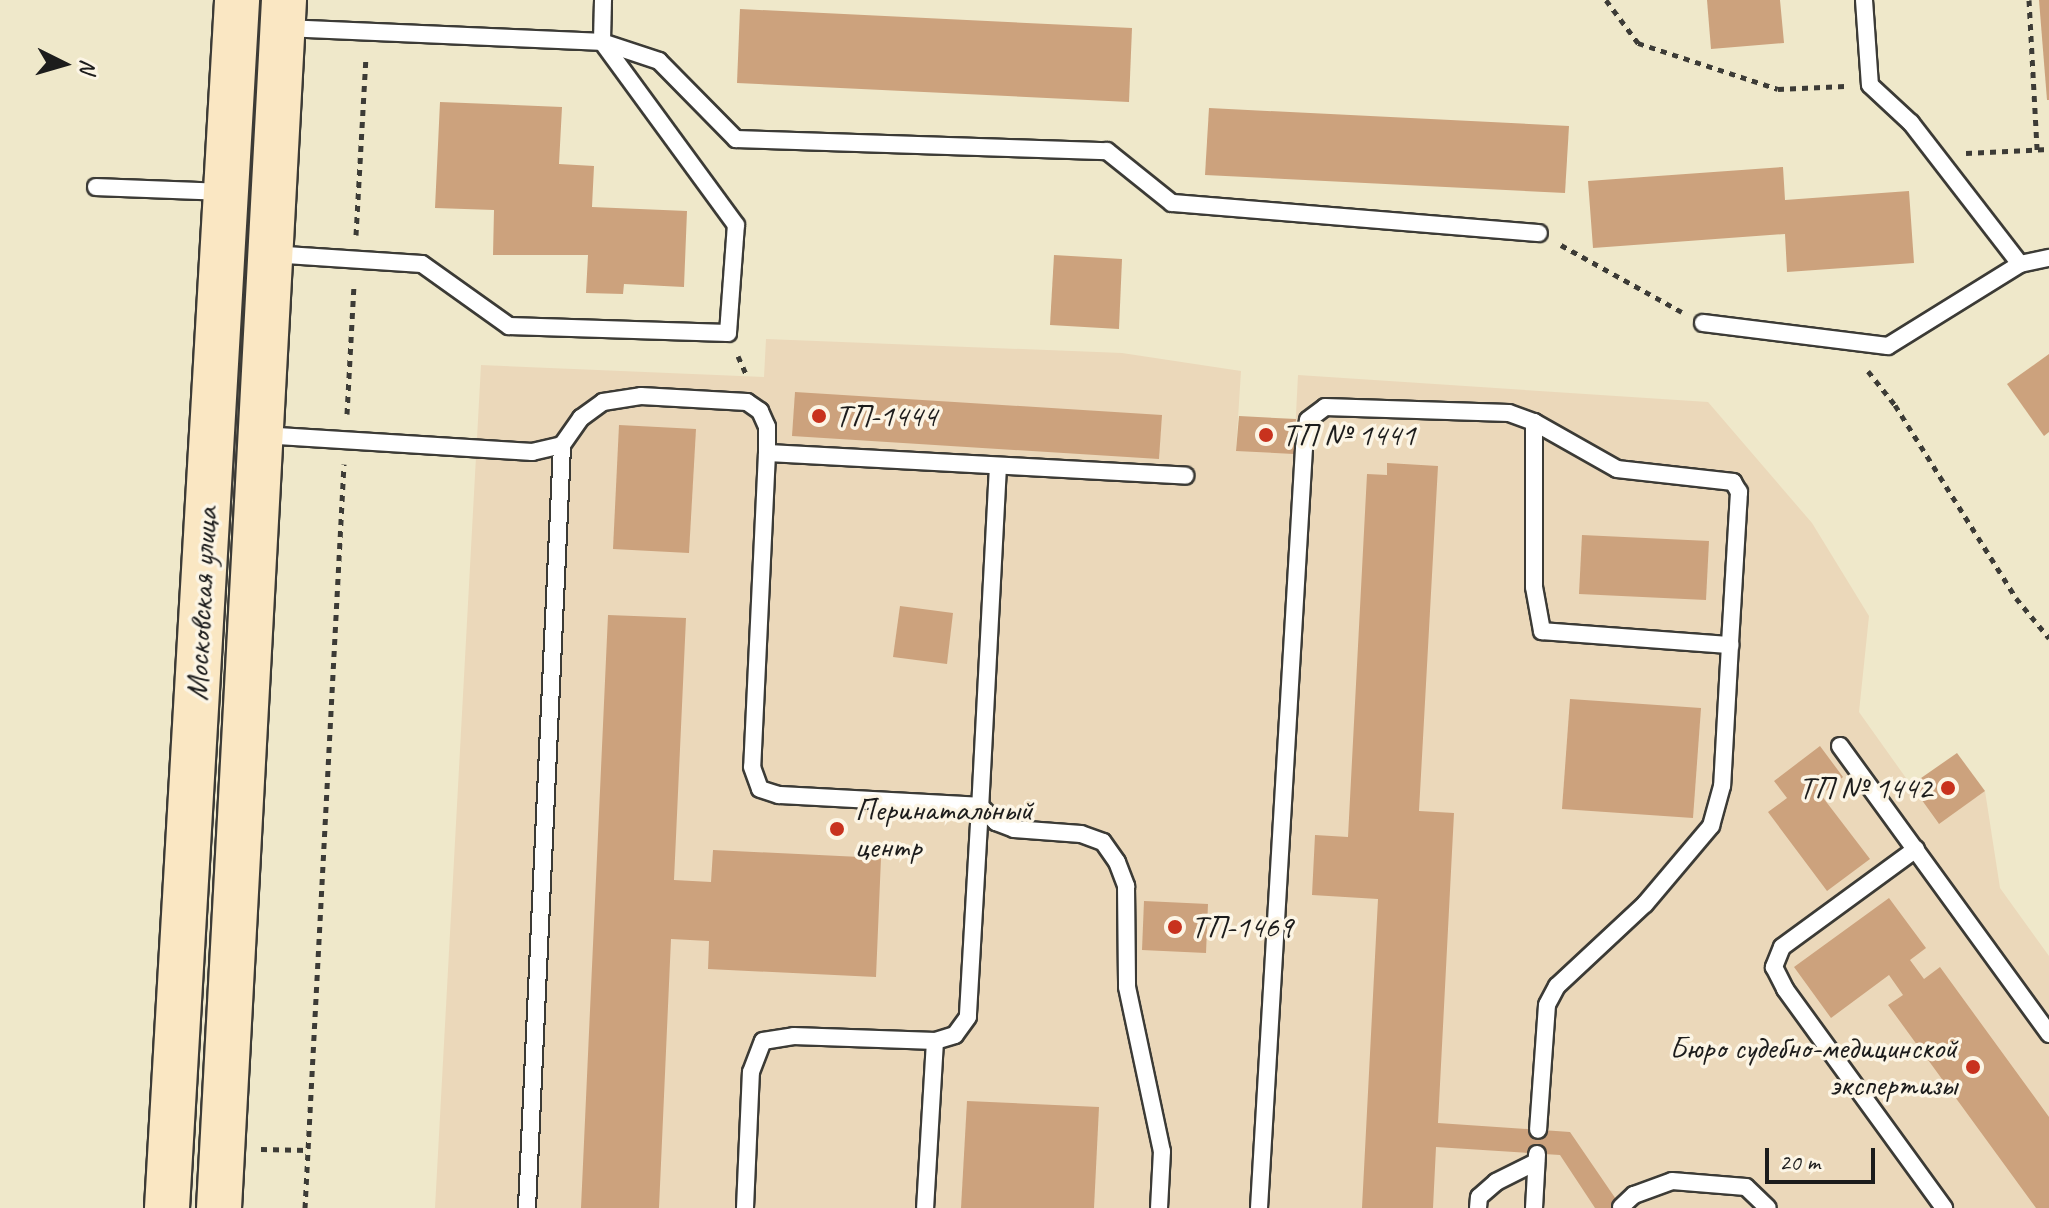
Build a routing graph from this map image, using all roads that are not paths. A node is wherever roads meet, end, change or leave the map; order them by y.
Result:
1 (237, 0) edge
2 (603, 0) edge
3 (1864, 0) edge
4 (283, 14) edge
5 (602, 42) junction
6 (96, 187) dead end
7 (226, 192) junction
8 (1539, 233) road end
9 (270, 254) junction
10 (2049, 258) edge
11 (2020, 264) junction
12 (1703, 323) road end
13 (1534, 422) junction
14 (259, 434) junction
15 (562, 445) junction
16 (767, 453) junction
17 (998, 466) junction
18 (1185, 476) dead end
19 (1730, 645) junction
20 (1840, 746) dead end
21 (980, 806) junction
22 (1916, 849) junction
23 (2049, 1034) edge
24 (935, 1041) junction
25 (1538, 1130) dead end
26 (1621, 1207) edge
27 (167, 1208) edge
28 (219, 1208) edge
29 (527, 1208) edge
30 (745, 1208) edge
31 (925, 1208) edge
32 (1159, 1208) edge
33 (1259, 1208) edge
34 (1478, 1208) edge
35 (1534, 1208) edge
36 (1768, 1208) edge
37 (1944, 1208) edge

1 - 7 main road, Московская улица
2 - 5 lane
3 - 11 lane
4 - 5 lane
4 - 9 main road, Московская улица
5 - 8 lane
5 - 9 lane
6 - 7 lane
7 - 27 main road, Московская улица
9 - 14 main road, Московская улица
10 - 11 lane
11 - 12 lane
13 - 19 lane
13 - 19 lane
13 - 33 lane
14 - 15 lane
14 - 28 main road, Московская улица
15 - 16 lane
15 - 29 lane
16 - 17 lane
16 - 21 lane
17 - 18 lane
17 - 21 lane
19 - 25 lane
20 - 22 lane
21 - 24 lane
21 - 32 lane
22 - 23 lane
22 - 37 lane
24 - 30 lane
24 - 31 lane
26 - 36 lane
34 - 35 lane

